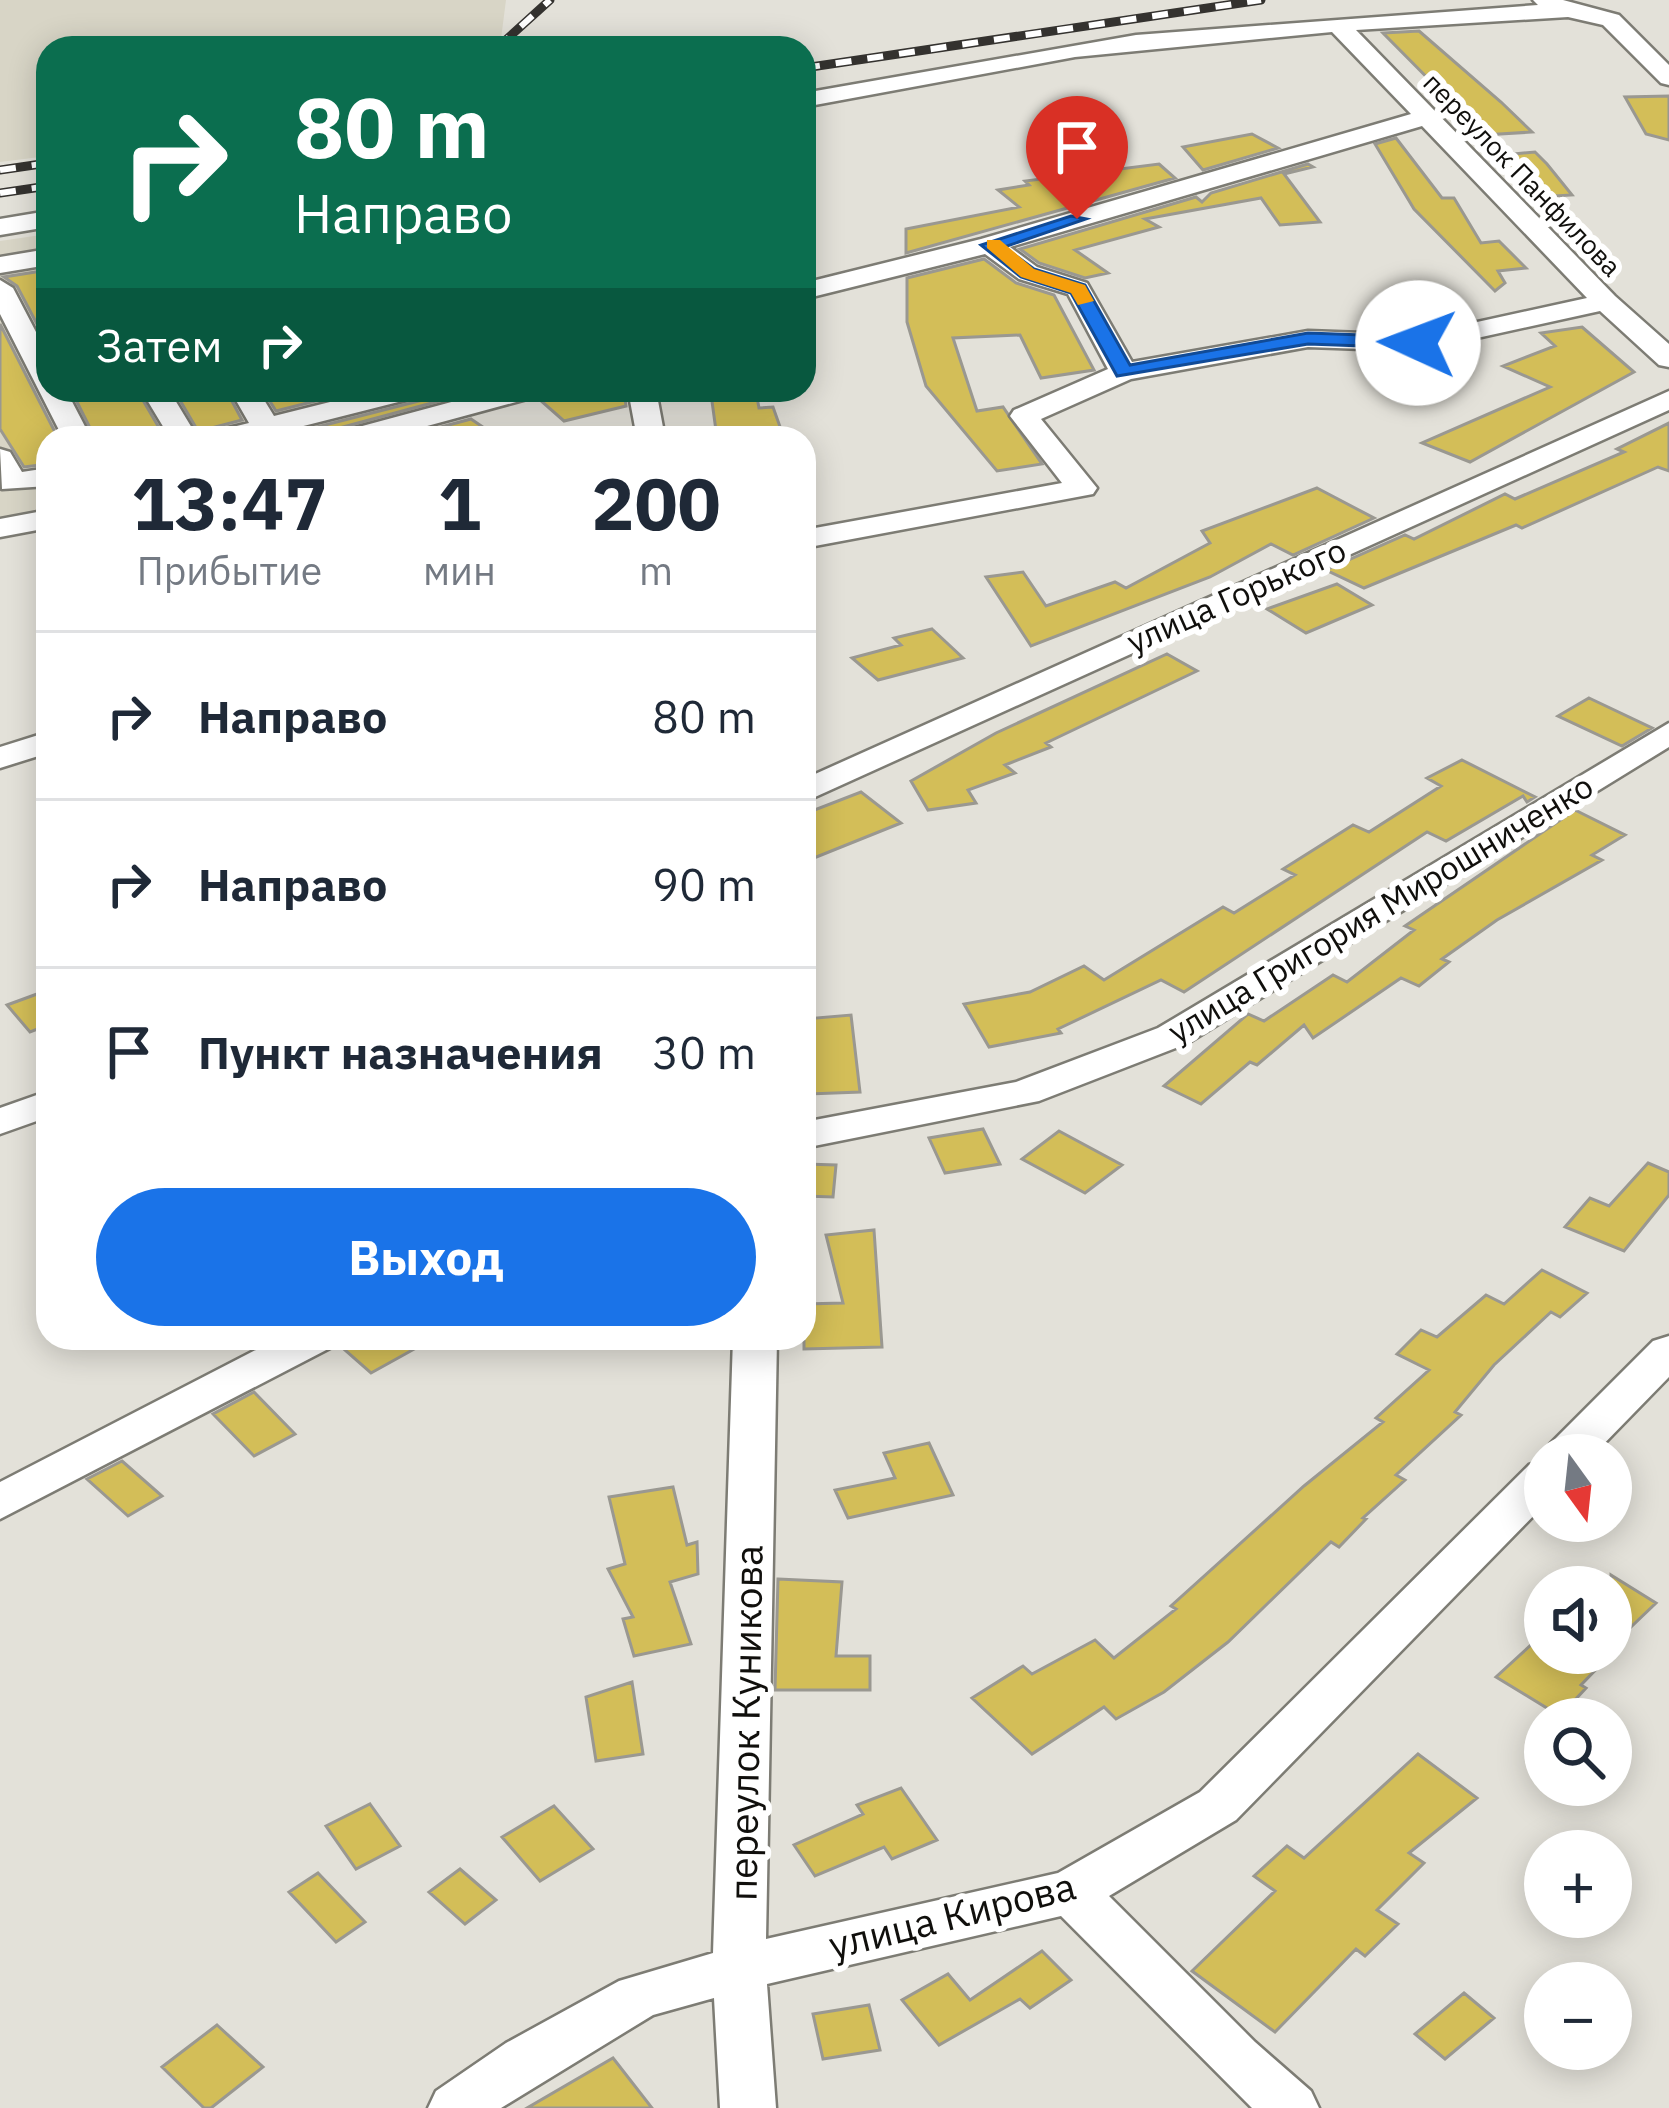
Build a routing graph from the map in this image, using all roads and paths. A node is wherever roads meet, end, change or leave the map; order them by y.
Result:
1 (1544, 0) edge
2 (1568, 10) junction
3 (1339, 26) junction
4 (1669, 78) edge
5 (816, 98) edge
6 (1426, 117) junction
7 (36, 221) edge
8 (0, 227) edge
9 (0, 236) edge
10 (990, 245) junction
11 (36, 261) edge
12 (3, 272) edge
13 (816, 288) edge
14 (1606, 302) junction
15 (36, 353) edge
16 (1669, 359) edge
17 (1124, 372) junction
18 (1669, 399) edge
19 (338, 402) edge
20 (484, 402) edge
21 (268, 426) edge
22 (394, 426) edge
23 (0, 458) edge
24 (36, 479) edge
25 (36, 521) edge
26 (0, 528) edge
27 (816, 537) edge
28 (1669, 733) edge
29 (36, 746) edge
30 (0, 758) edge
31 (816, 787) edge
32 (36, 1108) edge
33 (0, 1122) edge
34 (816, 1133) edge
35 (292, 1350) edge
36 (755, 1350) edge
37 (1669, 1351) edge
38 (1587, 1434) edge
39 (1524, 1497) edge
40 (0, 1502) edge
41 (1071, 1892) junction
42 (739, 1968) junction
43 (456, 2108) edge
44 (748, 2108) edge
45 (1291, 2108) edge

1 - 2 street
2 - 3 street
2 - 4 street
3 - 5 street
3 - 6 street, переулок Панфилова
6 - 10 street
6 - 14 street, переулок Панфилова
7 - 8 street
9 - 12 street
10 - 13 street
10 - 17 street
11 - 12 street
12 - 15 street
14 - 16 street, переулок Панфилова
14 - 17 street
17 - 27 street
18 - 31 street, улица Горького
19 - 21 street
20 - 22 street
23 - 24 street
25 - 26 street
28 - 34 street, улица Григория Мирошниченко
29 - 30 street
32 - 33 street
35 - 40 street
36 - 42 street, переулок Куникова
37 - 38 street
39 - 41 street, улица Кирова
41 - 42 street, улица Кирова
41 - 45 street
42 - 43 street, улица Кирова
42 - 44 street, переулок Куникова

